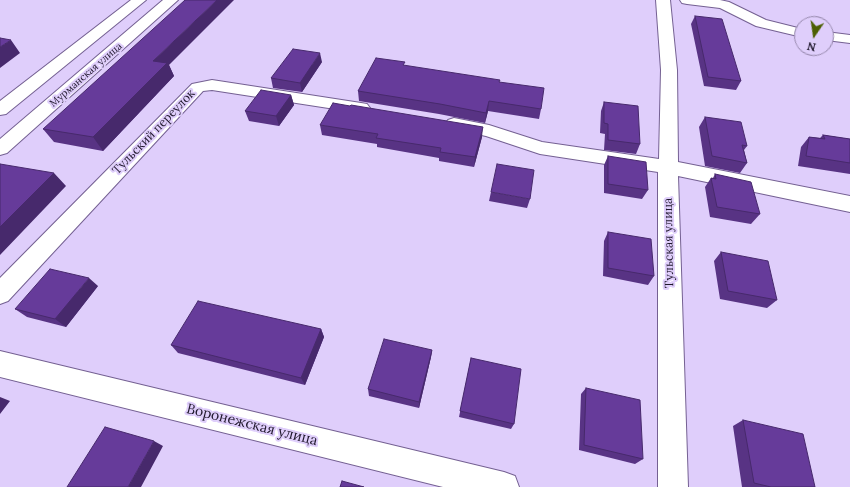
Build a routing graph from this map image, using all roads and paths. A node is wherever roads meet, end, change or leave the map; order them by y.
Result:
1 (139, 0) edge
2 (171, 0) edge
3 (663, 0) edge
4 (687, 0) edge
5 (794, 32) edge
6 (834, 37) edge
7 (850, 39) edge
8 (0, 110) edge
9 (376, 111) edge
10 (438, 121) edge
11 (0, 149) edge
12 (668, 167) junction
13 (850, 204) edge
14 (0, 294) edge
15 (0, 364) edge
16 (504, 487) edge
17 (672, 487) edge

1 - 8 street, Мурманская улица
2 - 11 street, Мурманская улица
3 - 12 street, Тульская улица
4 - 5 street
6 - 7 street
9 - 14 street, Тульский переулок
10 - 12 street
12 - 13 street
12 - 17 street, Тульская улица
15 - 16 street, Воронежская улица

